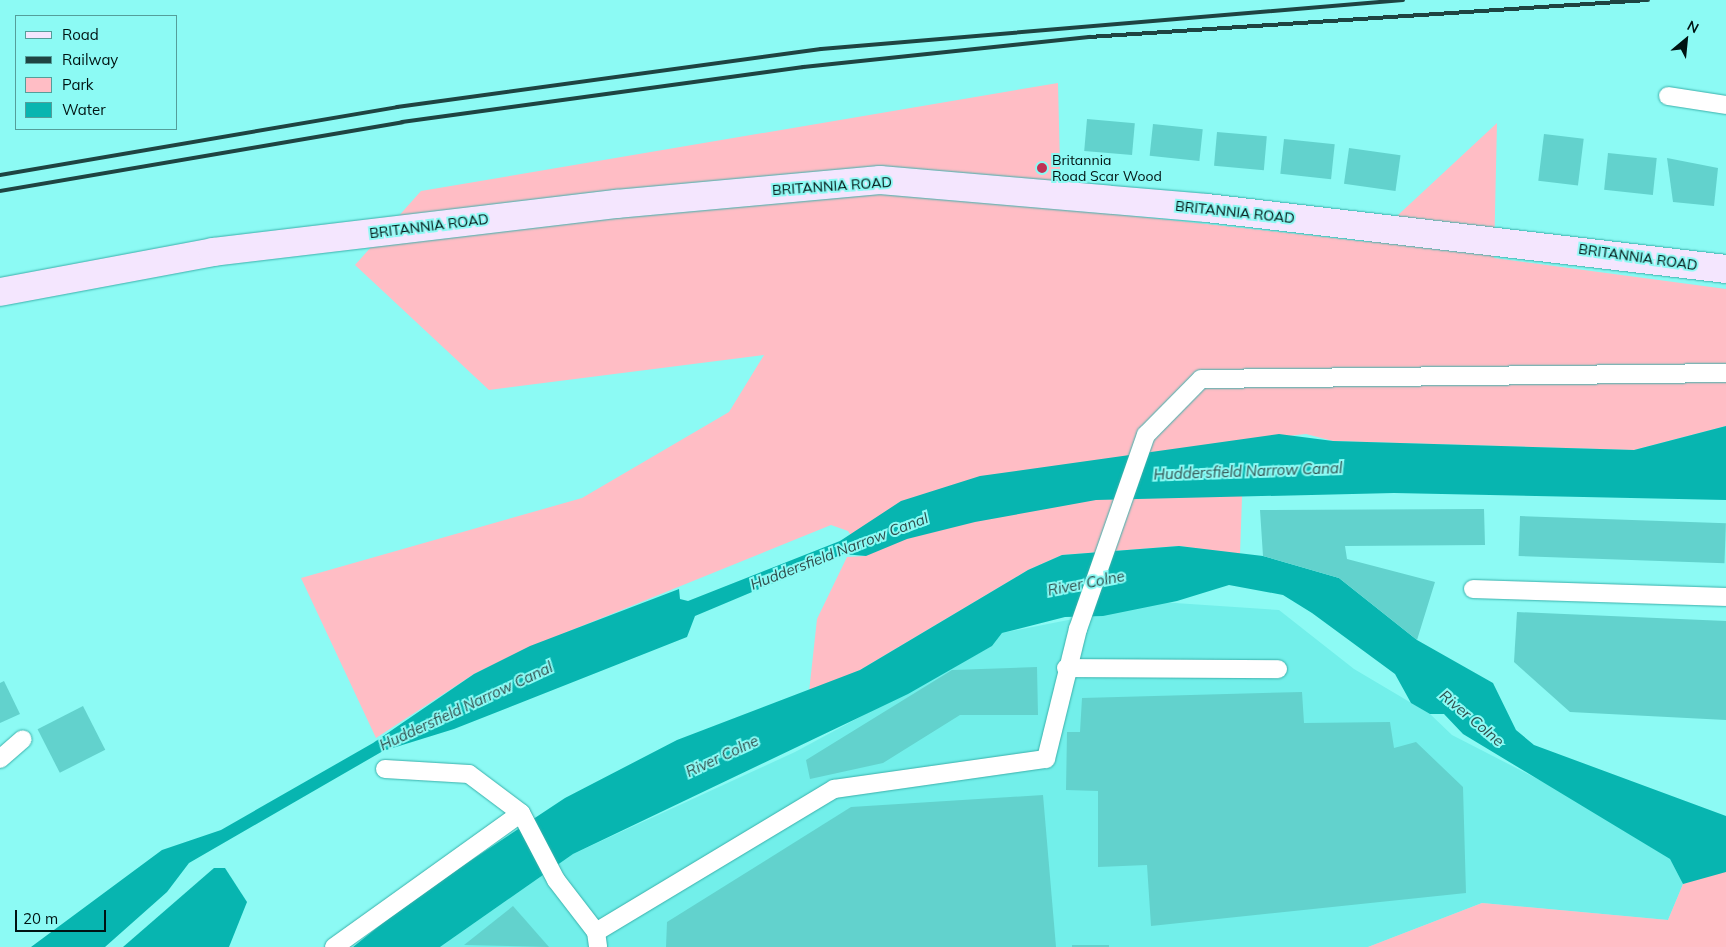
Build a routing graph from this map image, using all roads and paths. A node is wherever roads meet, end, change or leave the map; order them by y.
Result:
1 (1668, 96) dead end
2 (1726, 105) edge
3 (1726, 269) edge
4 (0, 292) edge
5 (1726, 373) edge
6 (1473, 589) dead end
7 (1726, 596) edge
8 (1066, 668) junction
9 (1278, 669) dead end
10 (23, 739) dead end
11 (0, 760) edge
12 (385, 769) dead end
13 (524, 817) junction
14 (597, 939) edge
15 (334, 947) edge

1 - 2 lane
3 - 4 street, BRITANNIA ROAD
5 - 8 lane
6 - 7 lane
8 - 9 lane
8 - 14 lane
10 - 11 lane
12 - 13 lane
13 - 14 lane
13 - 15 lane

